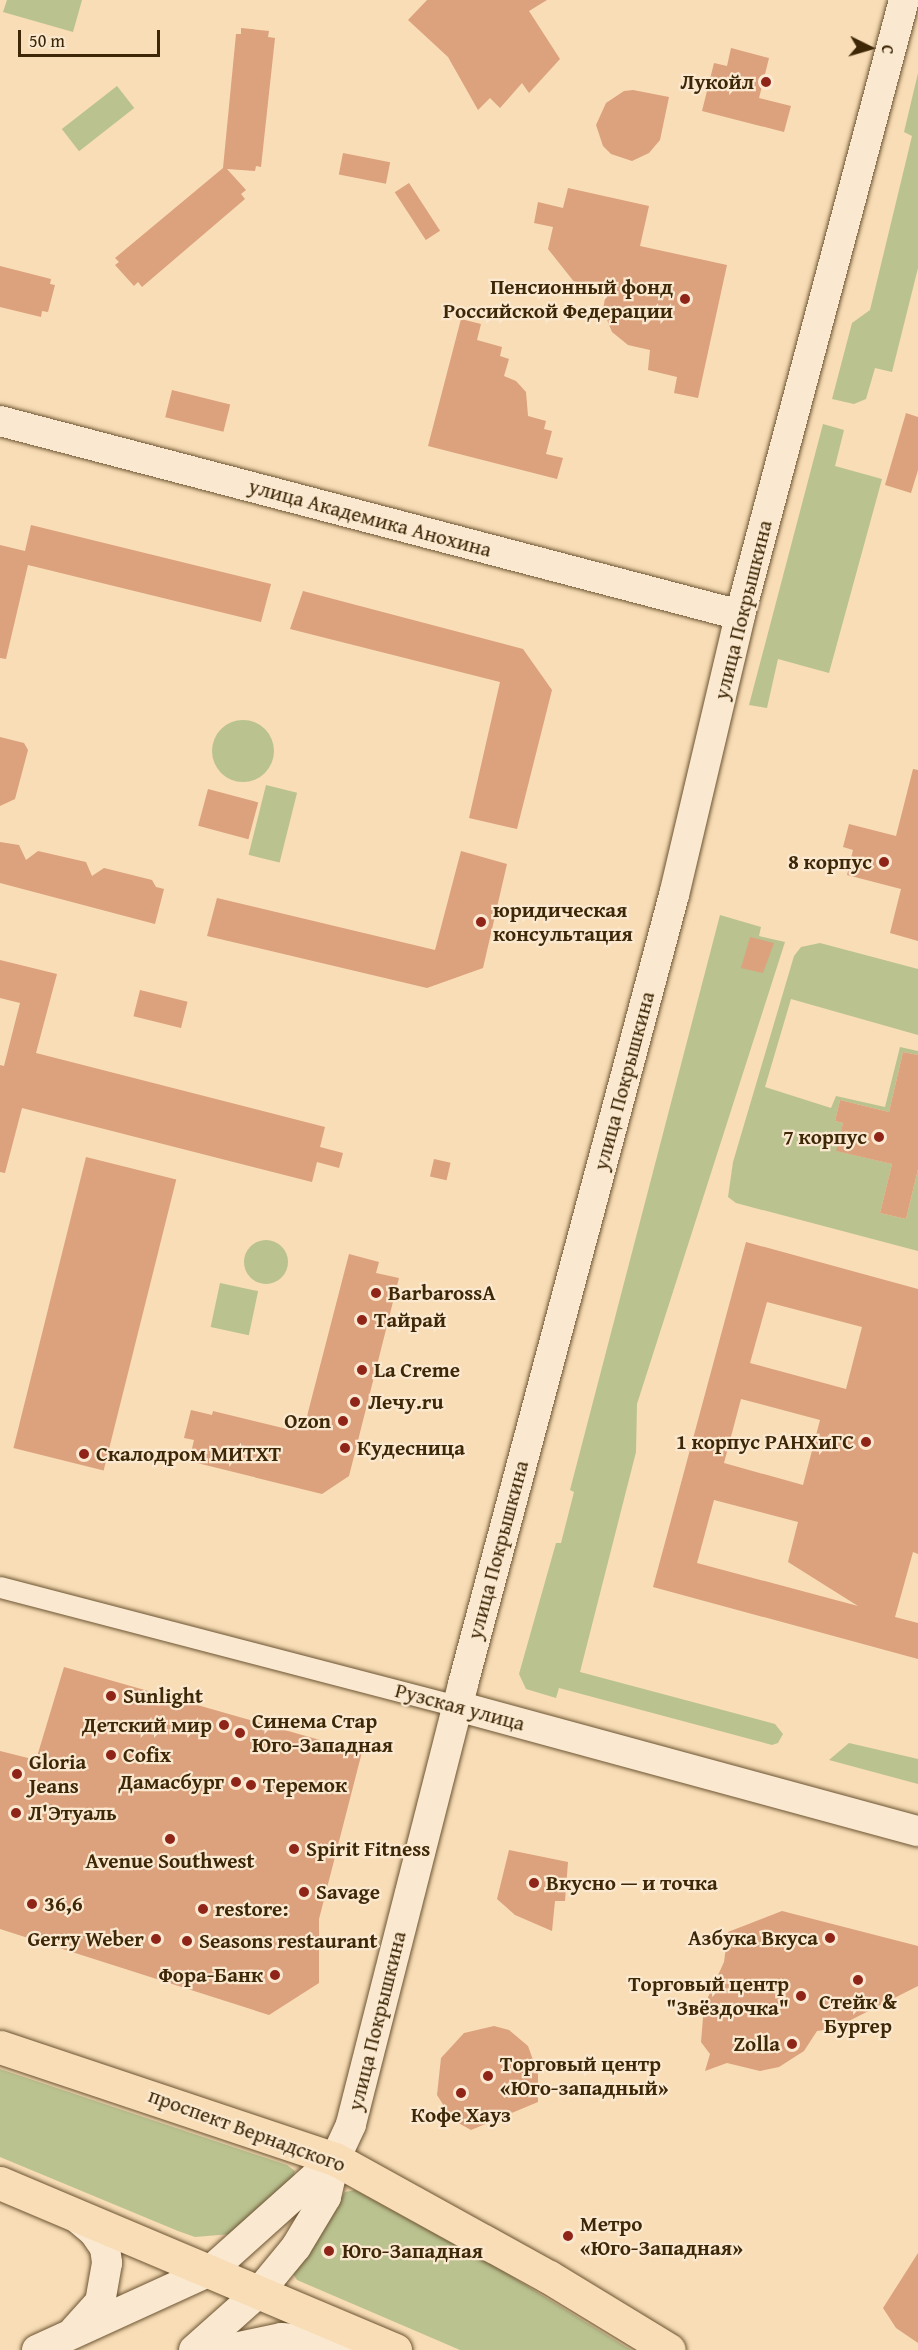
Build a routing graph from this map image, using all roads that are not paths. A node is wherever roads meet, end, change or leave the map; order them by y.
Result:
1 (904, 0) edge
2 (0, 421) edge
3 (740, 615) junction
4 (0, 1587) edge
5 (457, 1706) junction
6 (918, 1831) edge
7 (0, 2047) edge
8 (335, 2158) junction
9 (0, 2183) edge
10 (69, 2211) junction
11 (210, 2271) junction
12 (259, 2292) junction
13 (58, 2345) edge
14 (391, 2348) edge
15 (194, 2350) edge
16 (225, 2350) edge
17 (669, 2350) edge

1 - 3 main road, улица Покрышкина
2 - 3 main road, улица Академика Анохина
3 - 5 main road, улица Покрышкина
4 - 5 street, Рузская улица
5 - 6 main road, Рузская улица
5 - 8 main road, улица Покрышкина
7 - 8 main road, проспект Вернадского
8 - 11 main road
8 - 12 main road, улица Покрышкина
8 - 17 main road, проспект Вернадского
9 - 10 main road
10 - 11 main road
10 - 13 main road
11 - 12 main road
11 - 13 main road
12 - 14 main road
12 - 15 main road, улица Покрышкина
14 - 16 main road

